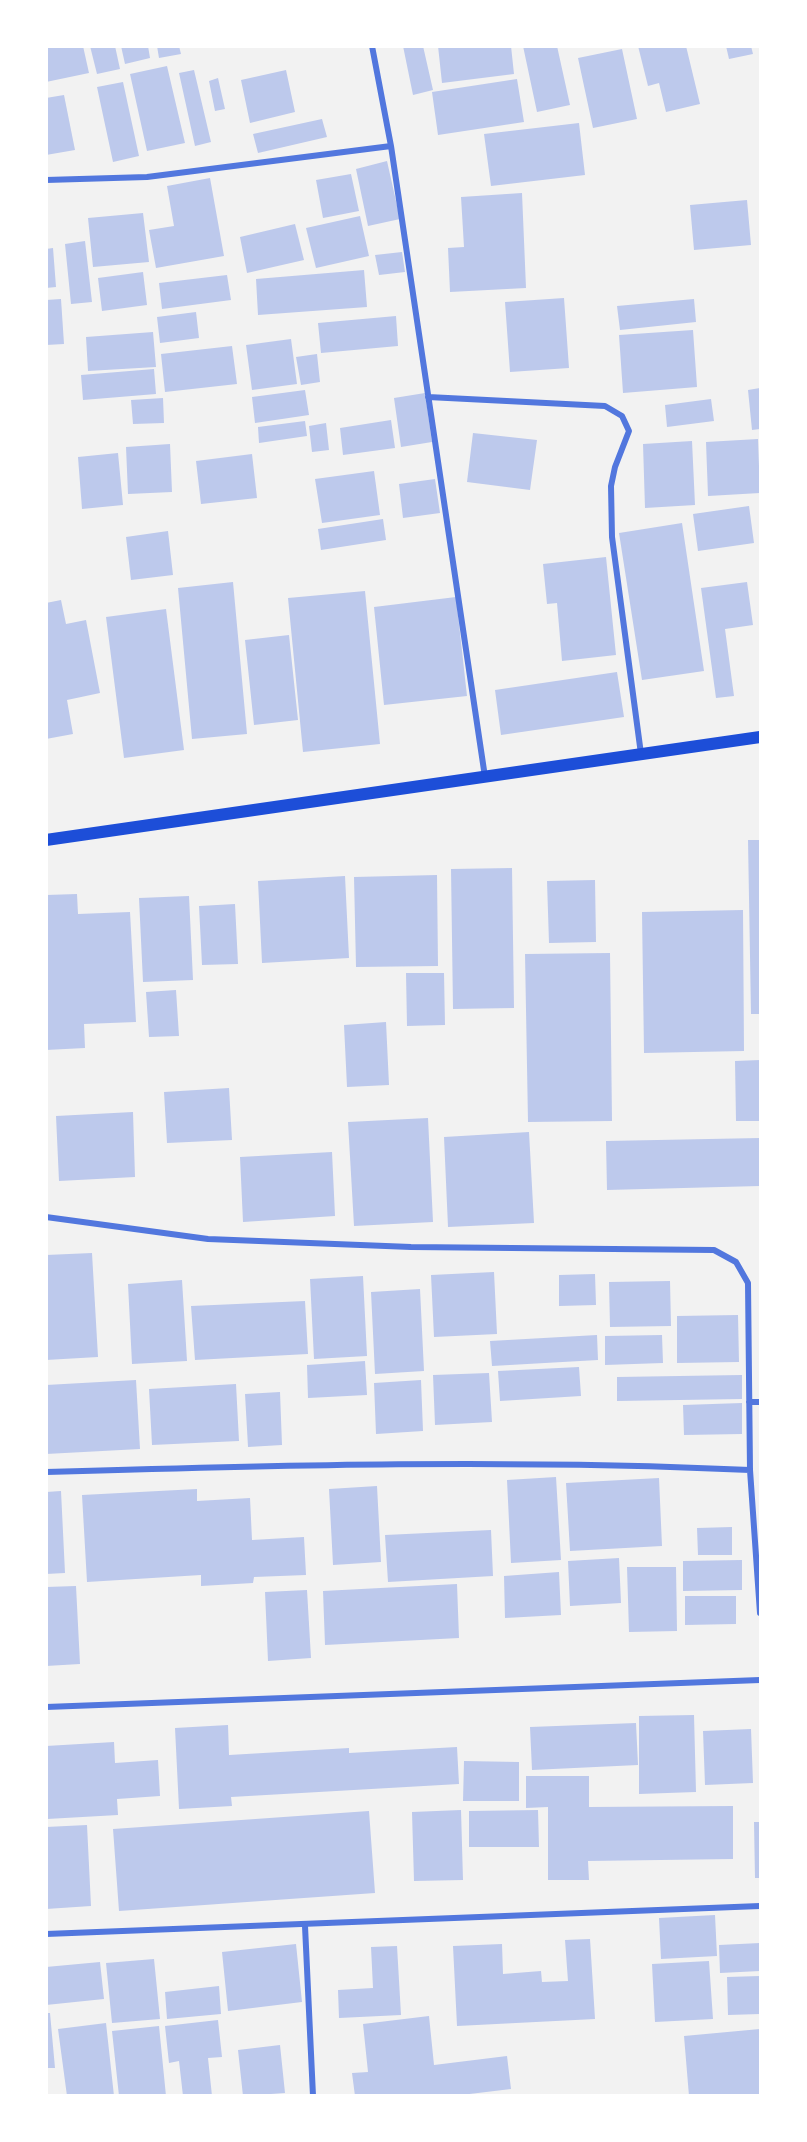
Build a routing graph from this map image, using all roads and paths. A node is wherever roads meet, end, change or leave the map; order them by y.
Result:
1 (372, 46) edge
2 (391, 146) junction
3 (46, 180) edge
4 (428, 397) junction
5 (760, 737) edge
6 (641, 754) junction
7 (485, 777) junction
8 (46, 840) edge
9 (46, 1217) edge
10 (749, 1402) junction
11 (760, 1402) edge
12 (750, 1470) junction
13 (46, 1472) edge
14 (760, 1614) edge
15 (760, 1680) edge
16 (46, 1707) edge
17 (760, 1906) edge
18 (305, 1926) junction
19 (46, 1934) edge
20 (313, 2096) edge

1 - 2 street
2 - 3 street
2 - 4 street
4 - 6 street
4 - 7 street
5 - 6 main road
6 - 7 main road
7 - 8 main road
9 - 10 street
10 - 11 street
10 - 12 street
12 - 13 street
12 - 14 street
15 - 16 street
17 - 18 street
18 - 19 street
18 - 20 street

